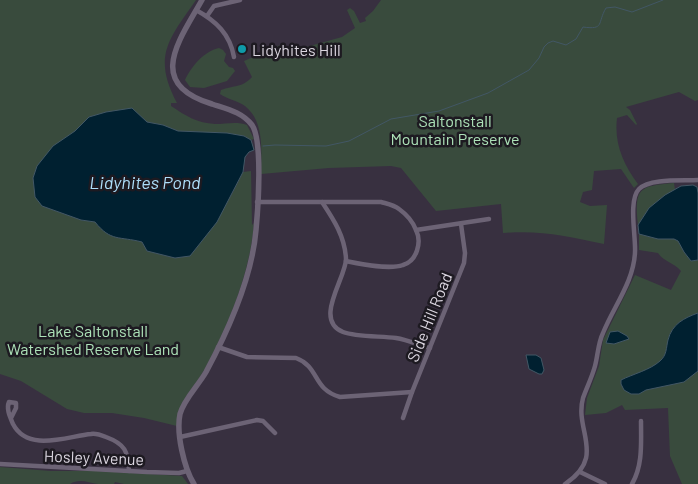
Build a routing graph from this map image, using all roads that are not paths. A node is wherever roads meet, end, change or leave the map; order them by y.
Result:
1 (202, 0) edge
2 (240, 0) edge
3 (196, 10) junction
4 (207, 16) junction
5 (234, 57) dead end
6 (698, 180) edge
7 (257, 202) junction
8 (322, 202) junction
9 (489, 219) dead end
10 (461, 224) junction
11 (416, 230) junction
12 (346, 260) junction
13 (218, 347) junction
14 (430, 348) junction
15 (412, 392) junction
16 (11, 418) dead end
17 (403, 418) dead end
18 (640, 421) dead end
19 (275, 433) dead end
20 (180, 437) junction
21 (0, 464) edge
22 (129, 471) junction
23 (187, 471) junction
24 (580, 472) junction
25 (194, 484) edge
26 (565, 484) edge
27 (605, 484) edge
28 (632, 484) edge

1 - 3 main road
2 - 4 street
3 - 4 street
3 - 7 main road
4 - 5 street
6 - 24 street
7 - 8 street
7 - 13 main road
8 - 11 street
8 - 12 street
9 - 10 street
10 - 11 street
10 - 14 street, Side Hill Road
11 - 12 street
12 - 14 street
13 - 15 street
13 - 20 main road
14 - 15 street, Side Hill Road
15 - 17 street, Side Hill Road
16 - 22 street
18 - 28 street
19 - 20 street
20 - 23 main road
21 - 22 street, Hosley Avenue
22 - 23 street, Hosley Avenue
23 - 25 main road
24 - 26 street
24 - 27 street

